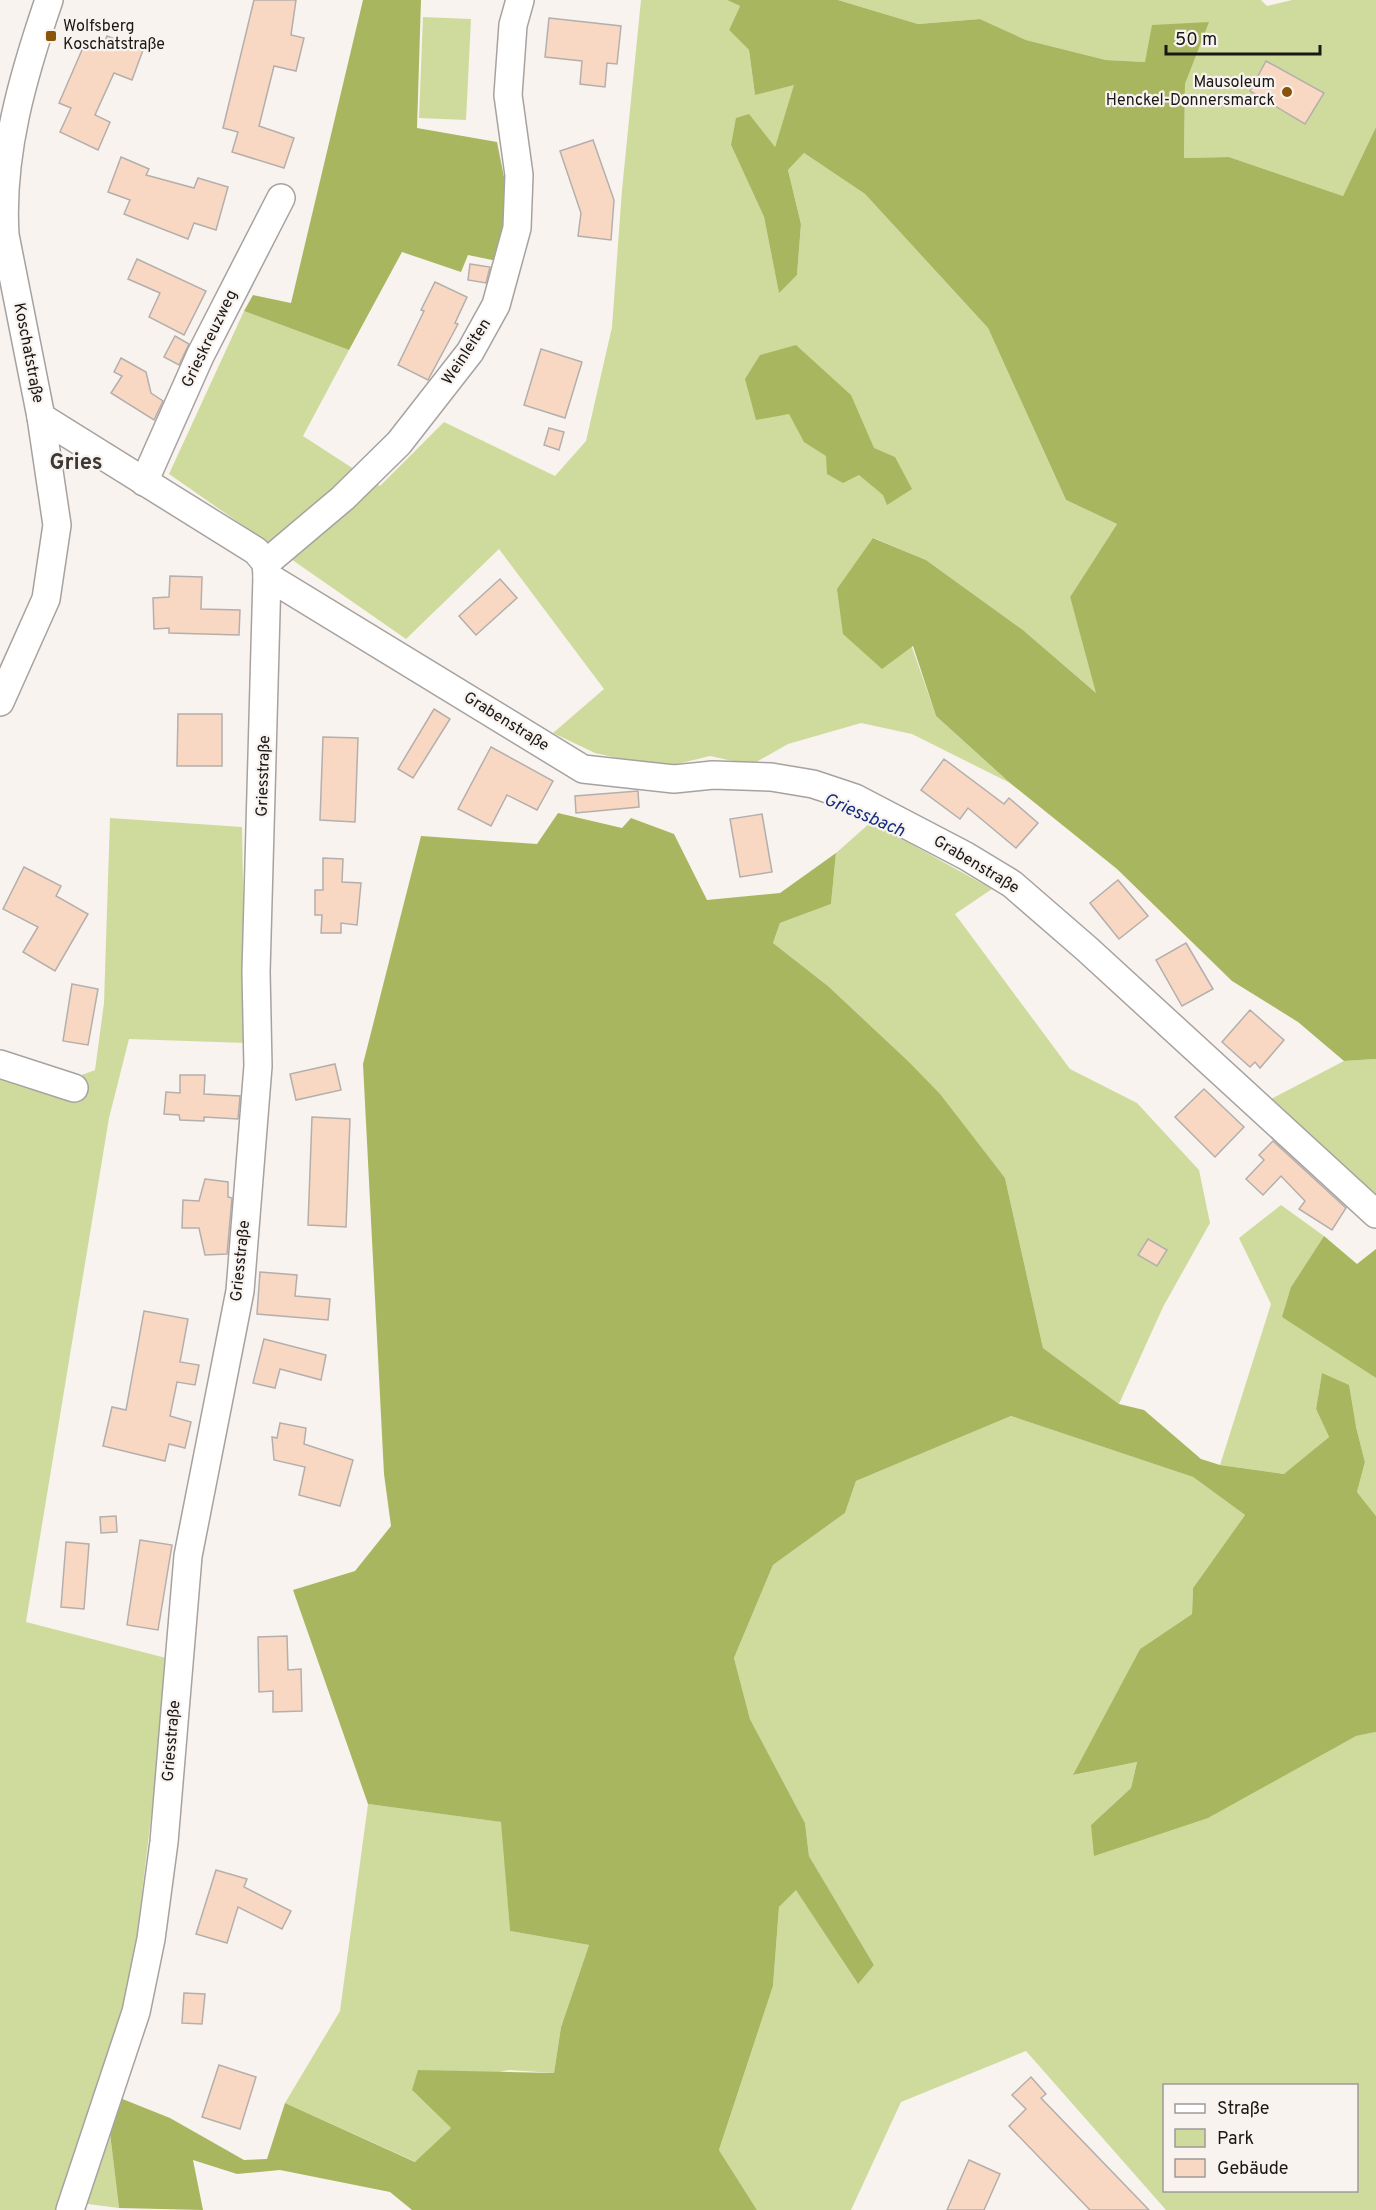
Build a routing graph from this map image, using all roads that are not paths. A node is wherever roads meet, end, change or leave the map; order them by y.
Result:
1 (49, 0) edge
2 (520, 0) edge
3 (281, 198) dead end
4 (41, 417) junction
5 (144, 482) junction
6 (266, 570) junction
7 (0, 702) edge
8 (0, 1064) edge
9 (74, 1088) dead end
10 (1376, 1214) edge
11 (70, 2210) edge

1 - 4 street, Koschatstraße
2 - 6 street, Weinleiten
3 - 5 street, Grieskreuzweg
4 - 5 street
4 - 7 street, Koschatstraße
5 - 6 street
6 - 10 street, Grabenstraße
6 - 11 street, Griesstraße
8 - 9 street

